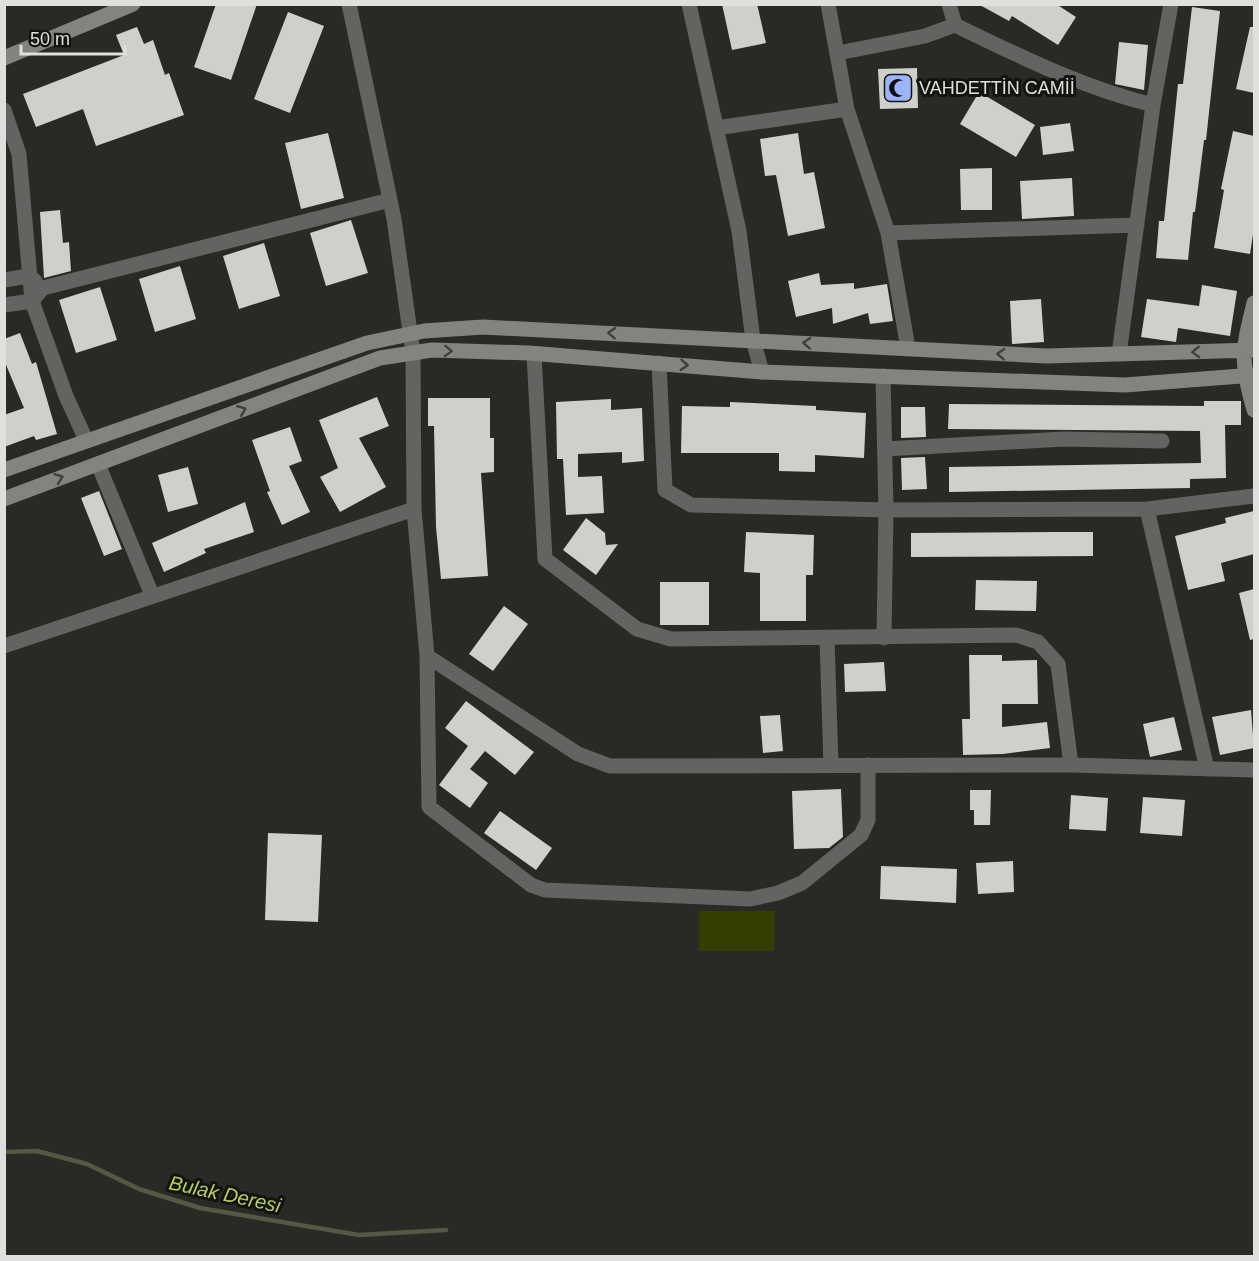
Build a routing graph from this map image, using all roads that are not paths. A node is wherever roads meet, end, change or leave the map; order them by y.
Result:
1 (133, 4) edge
2 (349, 4) edge
3 (689, 4) edge
4 (828, 4) edge
5 (949, 4) edge
6 (1171, 4) edge
7 (955, 26) junction
8 (838, 53) junction
9 (4, 58) edge
10 (1153, 105) junction
11 (847, 109) junction
12 (4, 110) edge
13 (716, 128) junction
14 (390, 200) junction
15 (1137, 225) junction
16 (888, 233) junction
17 (29, 276) junction
18 (4, 280) edge
19 (43, 288) junction
20 (32, 301) junction
21 (1254, 303) edge
22 (4, 305) edge
23 (411, 334) junction
24 (753, 340) junction
25 (908, 348) junction
26 (1248, 350) edge
27 (413, 353) junction
28 (534, 354) junction
29 (1119, 354) junction
30 (659, 363) junction
31 (762, 372) junction
32 (883, 376) junction
33 (1250, 376) edge
34 (1254, 410) edge
35 (86, 440) junction
36 (1162, 441) dead end
37 (885, 449) junction
38 (98, 464) junction
39 (4, 471) edge
40 (1254, 496) edge
41 (4, 499) edge
42 (414, 509) junction
43 (1147, 509) junction
44 (886, 510) junction
45 (152, 595) junction
46 (884, 638) junction
47 (827, 639) junction
48 (4, 646) edge
49 (427, 656) junction
50 (831, 765) junction
51 (868, 765) junction
52 (1071, 765) junction
53 (1207, 769) junction
54 (1254, 770) edge

1 - 9 street
2 - 14 street
3 - 13 street
4 - 8 street
5 - 7 street
6 - 10 street
7 - 8 street
7 - 10 street
8 - 11 street
10 - 15 street
11 - 13 street
11 - 16 street
12 - 17 street
13 - 24 street
14 - 19 street
14 - 23 street
15 - 16 street
15 - 29 street
16 - 25 street
17 - 18 street
17 - 19 street
17 - 20 street
19 - 20 street
20 - 22 street
20 - 35 street
21 - 26 street
24 -> 23 street
23 - 27 street
23 - 35 street
25 -> 24 street
24 - 31 street
29 -> 25 street
26 -> 29 street
26 - 33 street
27 -> 28 street
38 -> 27 street
27 - 42 street
28 - 30 street
28 - 47 street
30 -> 31 street
30 - 44 street
31 - 32 street
32 - 33 street
32 - 37 street
33 - 34 street
35 - 38 street
35 - 39 street
36 - 37 street
37 - 44 street
41 -> 38 street
38 - 45 street
40 - 43 street
42 - 45 street
42 - 49 street
43 - 44 street
43 - 53 street
44 - 46 street
45 - 48 street
46 - 47 street
46 - 52 street
47 - 50 street
49 - 50 street
49 - 51 street
50 - 51 street
51 - 52 street
52 - 53 street
53 - 54 street

